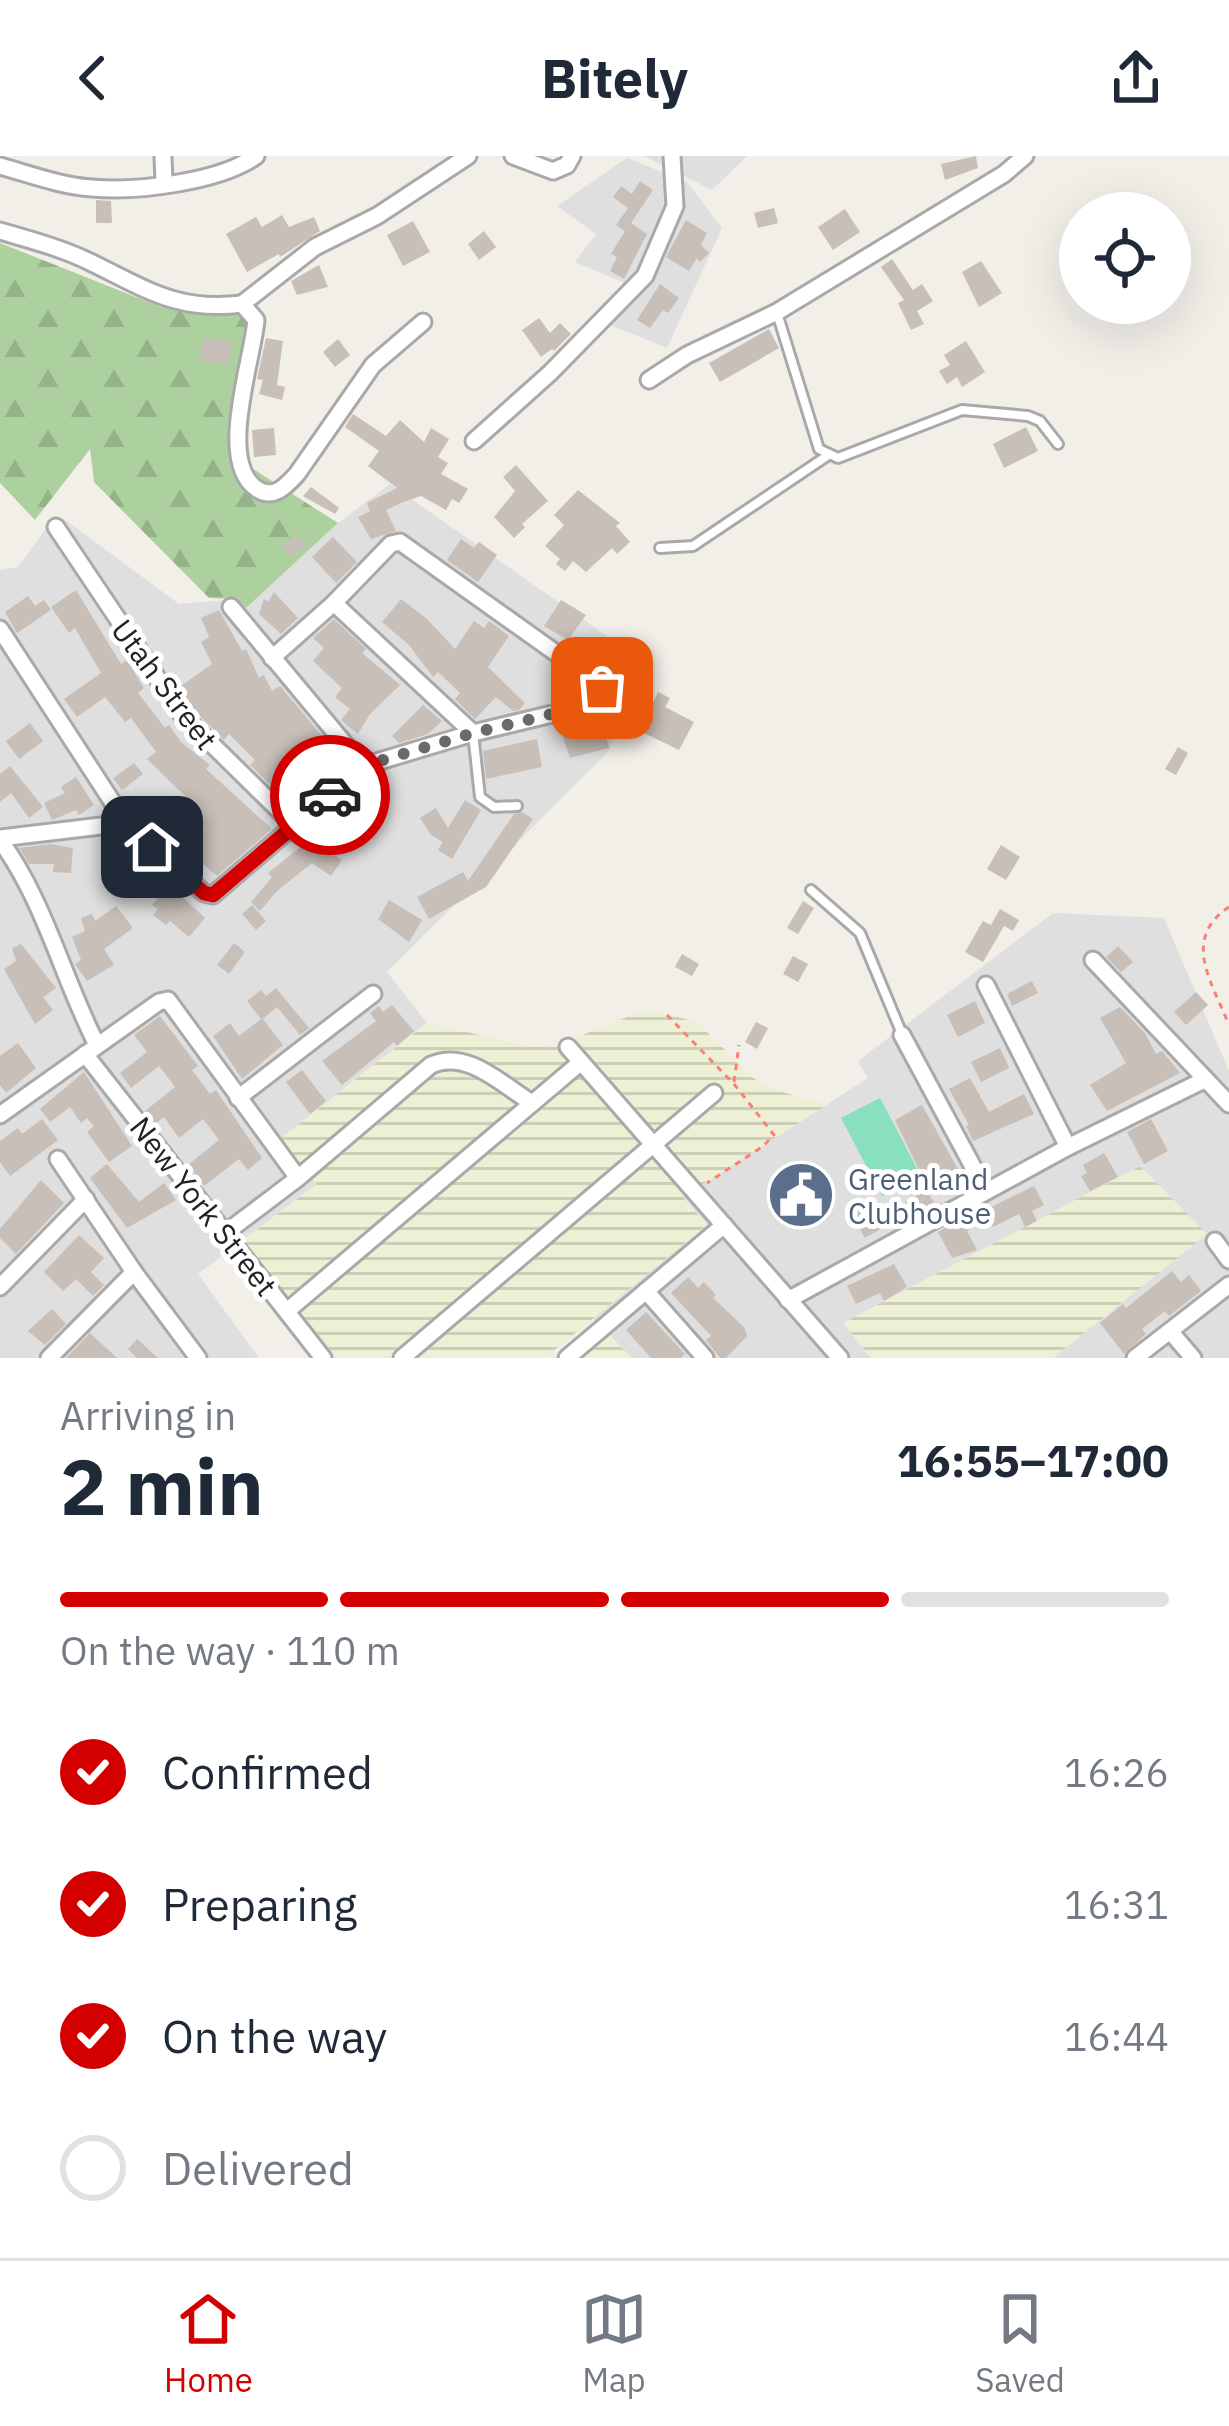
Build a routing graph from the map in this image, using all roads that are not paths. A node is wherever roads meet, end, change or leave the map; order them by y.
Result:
1 (163, 156) edge
2 (256, 156) edge
3 (468, 156) edge
4 (513, 156) edge
5 (572, 156) edge
6 (672, 156) edge
7 (1024, 156) edge
8 (0, 166) edge
9 (164, 183) junction
10 (0, 231) edge
11 (242, 304) junction
12 (777, 312) junction
13 (423, 322) dead end
14 (649, 380) dead end
15 (474, 440) dead end
16 (1058, 444) dead end
17 (827, 456) junction
18 (56, 527) dead end
19 (660, 548) dead end
20 (334, 603) junction
21 (231, 607) dead end
22 (0, 629) edge
23 (272, 658) junction
24 (473, 733) junction
25 (363, 766) junction
26 (517, 806) dead end
27 (126, 824) junction
28 (294, 825) junction
29 (0, 839) edge
30 (812, 890) dead end
31 (1093, 960) dead end
32 (986, 985) dead end
33 (373, 994) dead end
34 (902, 1035) joint
35 (568, 1047) dead end
36 (91, 1049) junction
37 (581, 1062) junction
38 (1204, 1080) junction
39 (714, 1093) dead end
40 (238, 1098) junction
41 (532, 1102) junction
42 (1229, 1104) edge
43 (0, 1114) edge
44 (652, 1143) junction
45 (1068, 1147) junction
46 (58, 1159) dead end
47 (298, 1178) junction
48 (986, 1191) junction
49 (86, 1198) junction
50 (724, 1225) junction
51 (224, 1234) junction
52 (1215, 1241) dead end
53 (1229, 1260) edge
54 (134, 1272) junction
55 (1229, 1285) edge
56 (0, 1287) edge
57 (646, 1291) junction
58 (788, 1300) junction
59 (287, 1311) junction
60 (1169, 1331) junction
61 (194, 1352) edge
62 (587, 1352) edge
63 (49, 1358) edge
64 (175, 1358) edge
65 (323, 1358) edge
66 (401, 1358) edge
67 (567, 1358) edge
68 (706, 1358) edge
69 (840, 1358) edge
70 (1135, 1358) edge
71 (1193, 1358) edge

1 - 9 street
2 - 9 street
3 - 11 street
4 - 5 street
6 - 15 street
7 - 12 street
8 - 9 street
10 - 11 street
11 - 13 street
12 - 14 street
12 - 17 lane
16 - 17 lane
17 - 19 lane
18 - 28 street, Utah Street
20 - 23 street
20 - 24 street
20 - 24 street
21 - 23 street
22 - 27 street
23 - 25 street
24 - 25 street
24 - 26 lane
25 - 28 street
27 - 28 street
27 - 29 street
29 - 36 street, New York Street
30 - 34 lane
31 - 38 street
32 - 45 street
33 - 40 street
34 - 48 street
35 - 37 street
36 - 40 street
36 - 43 street
36 - 51 street, New York Street
37 - 41 street
37 - 44 street
38 - 42 street
38 - 45 street
39 - 44 street
40 - 47 street
41 - 47 street
41 - 59 street
44 - 50 street
44 - 66 street
45 - 48 street
46 - 49 street
47 - 51 street
48 - 58 street
49 - 54 street
49 - 56 street
50 - 57 street
50 - 58 street
51 - 59 street, New York Street
52 - 53 street
54 - 61 street
54 - 63 street
55 - 60 street
57 - 62 street
57 - 68 street
58 - 69 street
59 - 65 street, New York Street
60 - 70 street
60 - 71 street
61 - 64 street
62 - 67 street

